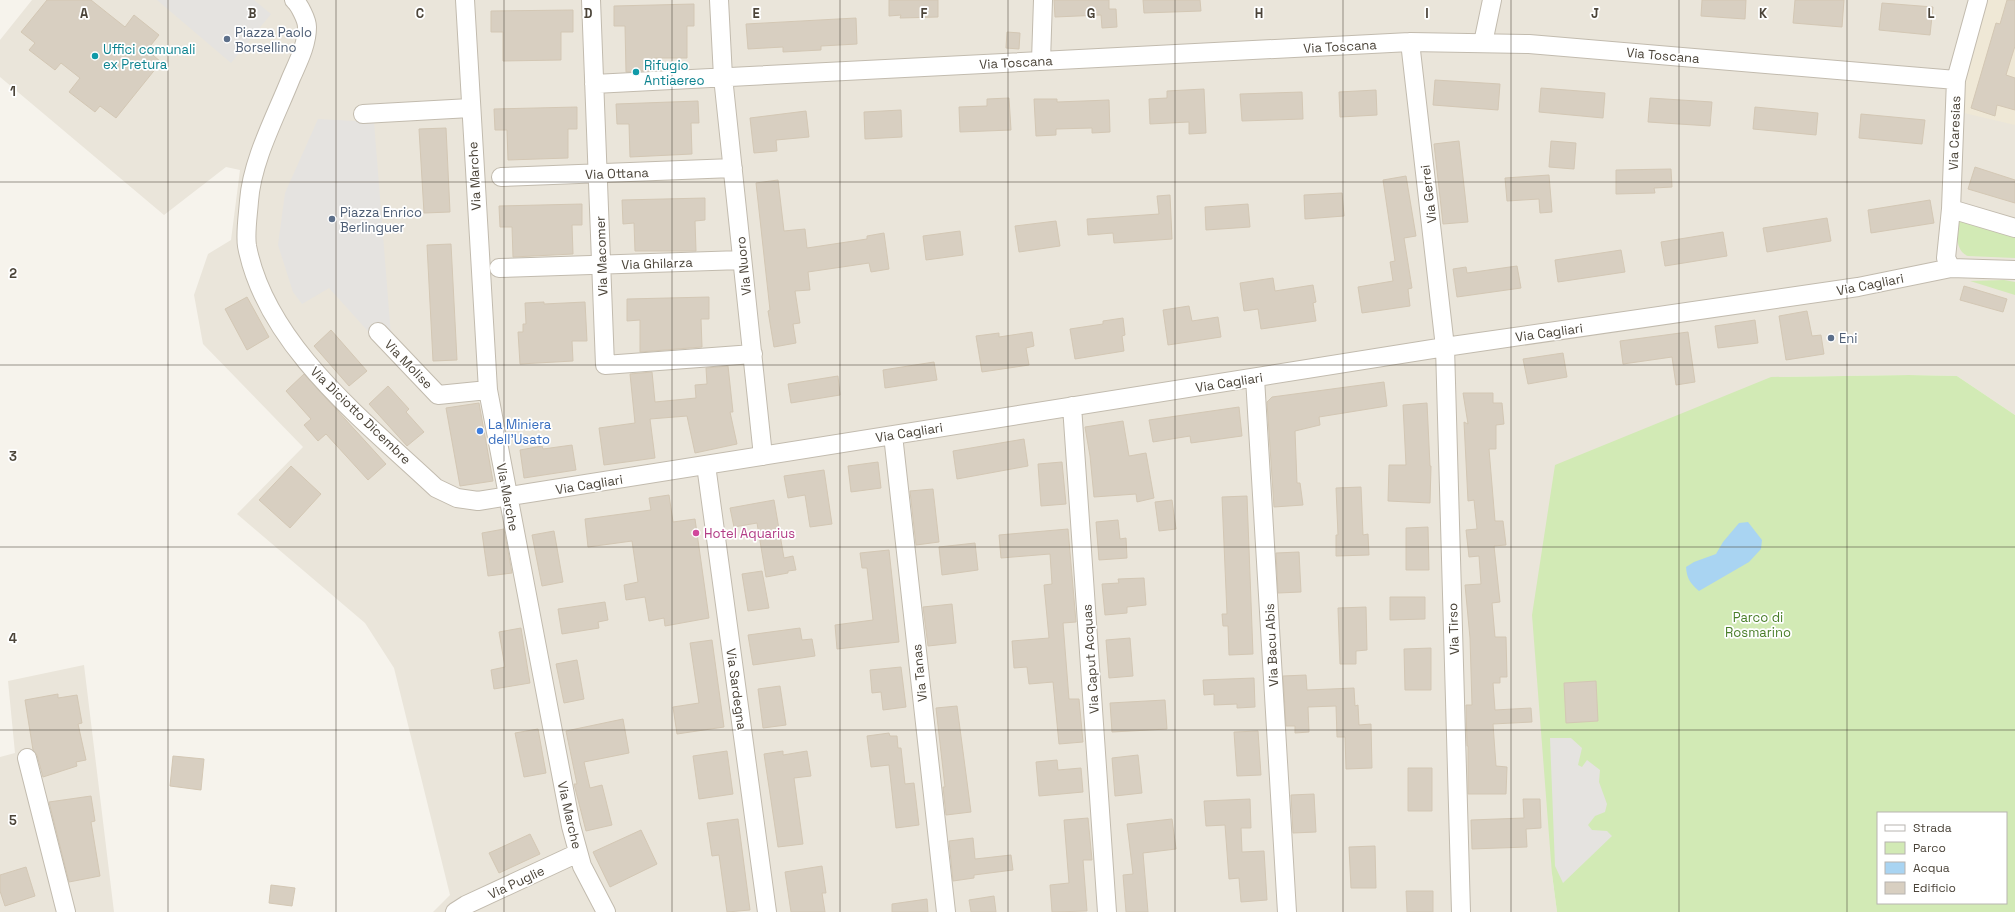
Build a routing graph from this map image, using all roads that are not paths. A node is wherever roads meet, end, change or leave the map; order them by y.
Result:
1 (294, 0) edge
2 (465, 0) edge
3 (591, 0) edge
4 (719, 0) edge
5 (1043, 0) edge
6 (1492, 0) edge
7 (1978, 0) edge
8 (1410, 42) junction
9 (1483, 43) junction
10 (1041, 61) junction
11 (723, 77) junction
12 (1956, 80) junction
13 (594, 84) junction
14 (470, 108) junction
15 (363, 114) dead end
16 (733, 168) junction
17 (598, 174) junction
18 (501, 177) dead end
19 (1951, 209) junction
20 (2015, 228) edge
21 (742, 260) junction
22 (601, 265) junction
23 (499, 268) dead end
24 (1951, 268) junction
25 (2015, 270) edge
26 (378, 332) dead end
27 (1445, 347) junction
28 (753, 354) junction
29 (1255, 378) junction
30 (488, 390) junction
31 (1072, 406) junction
32 (892, 435) junction
33 (763, 456) junction
34 (706, 465) junction
35 (508, 496) junction
36 (27, 758) dead end
37 (578, 853) junction
38 (66, 912) edge
39 (455, 912) edge
40 (606, 912) edge
41 (767, 912) edge
42 (946, 912) edge
43 (1107, 912) edge
44 (1287, 912) edge
45 (1461, 912) edge

1 - 35 street, Via Diciotto Dicembre
2 - 14 street, Via Marche
3 - 13 street, Via Macomer
4 - 11 street, Via Nuoro
5 - 10 street
6 - 9 street
7 - 12 street, Via Caresias
8 - 9 street, Via Toscana
8 - 10 street, Via Toscana
8 - 27 street, Via Gerrei
9 - 12 street, Via Toscana
10 - 11 street, Via Toscana
11 - 13 street
11 - 16 street, Via Nuoro
12 - 19 street, Via Caresias
13 - 17 street, Via Macomer
14 - 15 street
14 - 30 street, Via Marche
16 - 17 street, Via Ottana
16 - 21 street, Via Nuoro
17 - 18 street, Via Ottana
17 - 22 street, Via Macomer
19 - 20 street
19 - 24 street, Via Caresias
21 - 22 street, Via Ghilarza
21 - 28 street, Via Nuoro
22 - 23 street, Via Ghilarza
22 - 28 street, Via Macomer
24 - 25 street, Via Cagliari
24 - 27 street, Via Cagliari
26 - 30 street, Via Molise
27 - 29 street, Via Cagliari
27 - 45 street, Via Tirso
28 - 33 street, Via Nuoro
29 - 31 street, Via Cagliari
29 - 44 street, Via Bacu Abis
30 - 35 street, Via Marche
31 - 32 street, Via Cagliari
31 - 43 street, Via Caput Acquas
32 - 33 street, Via Cagliari
32 - 42 street, Via Tanas
33 - 34 street, Via Cagliari
34 - 35 street, Via Cagliari
34 - 41 street, Via Sardegna
35 - 37 street, Via Marche
36 - 38 street
37 - 39 street, Via Puglie
37 - 40 street, Via Marche

